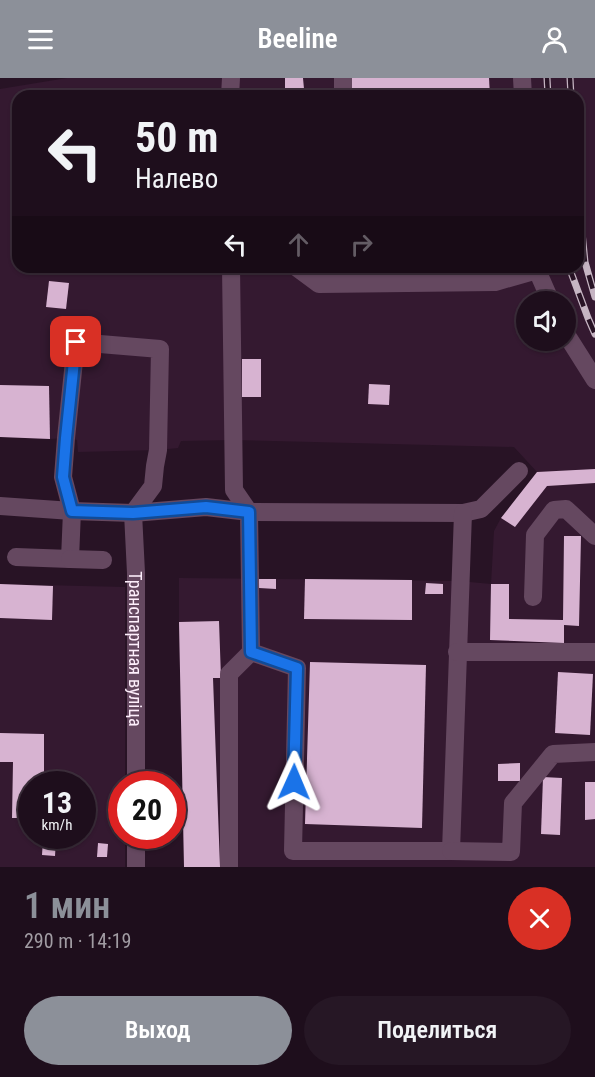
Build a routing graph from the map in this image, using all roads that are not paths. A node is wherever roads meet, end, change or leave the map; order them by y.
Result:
1 (231, 273) edge
2 (304, 273) edge
3 (524, 273) edge
4 (539, 273) edge
5 (348, 276) edge
6 (546, 291) edge
7 (576, 350) edge
8 (595, 380) edge
9 (519, 471) dead end
10 (0, 506) edge
11 (72, 511) junction
12 (249, 512) junction
13 (133, 513) junction
14 (463, 513) junction
15 (595, 536) edge
16 (16, 557) dead end
17 (70, 559) junction
18 (103, 560) dead end
19 (533, 597) dead end
20 (251, 652) junction
21 (458, 652) junction
22 (595, 652) edge
23 (595, 752) edge
24 (136, 771) edge
25 (136, 849) edge
26 (451, 851) junction
27 (492, 860) edge
28 (136, 867) edge
29 (229, 867) edge

1 - 12 street
2 - 5 street
3 - 5 street
4 - 6 street
7 - 8 street
9 - 14 street
10 - 11 street
11 - 13 street
11 - 13 street
11 - 17 street
12 - 13 street
12 - 14 street
12 - 20 street
13 - 24 street, Транспартная вуліца
14 - 21 street
15 - 19 street
16 - 17 street
17 - 18 street
20 - 26 street
20 - 29 street
21 - 22 street
21 - 26 street
23 - 27 street
25 - 28 street
26 - 27 street

